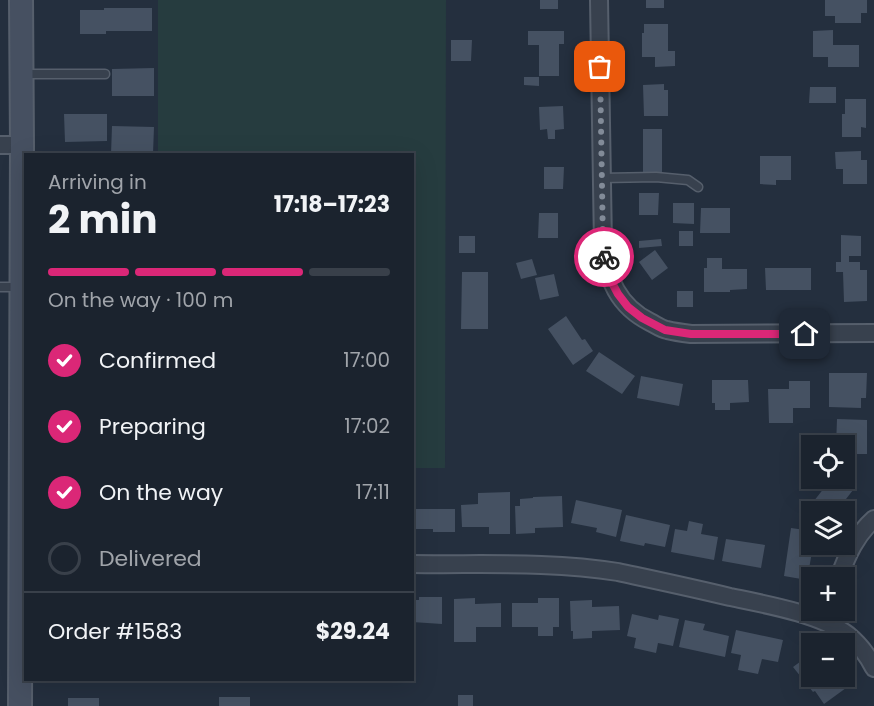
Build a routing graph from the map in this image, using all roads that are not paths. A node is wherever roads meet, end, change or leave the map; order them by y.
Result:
1 (21, 0) edge
2 (599, 0) edge
3 (22, 74) junction
4 (105, 74) dead end
5 (11, 145) edge
6 (602, 178) junction
7 (698, 187) dead end
8 (24, 258) edge
9 (11, 287) edge
10 (874, 333) edge
11 (23, 363) edge
12 (874, 519) edge
13 (414, 564) edge
14 (843, 567) edge
15 (23, 580) edge
16 (801, 612) edge
17 (831, 621) edge
18 (874, 668) edge
19 (20, 706) edge

1 - 3 main road
2 - 6 street
3 - 4 lane
3 - 5 main road
5 - 8 main road
6 - 7 lane
6 - 10 street
8 - 9 main road
9 - 11 main road
11 - 15 main road
12 - 14 street
13 - 16 street
15 - 19 main road
17 - 18 street

